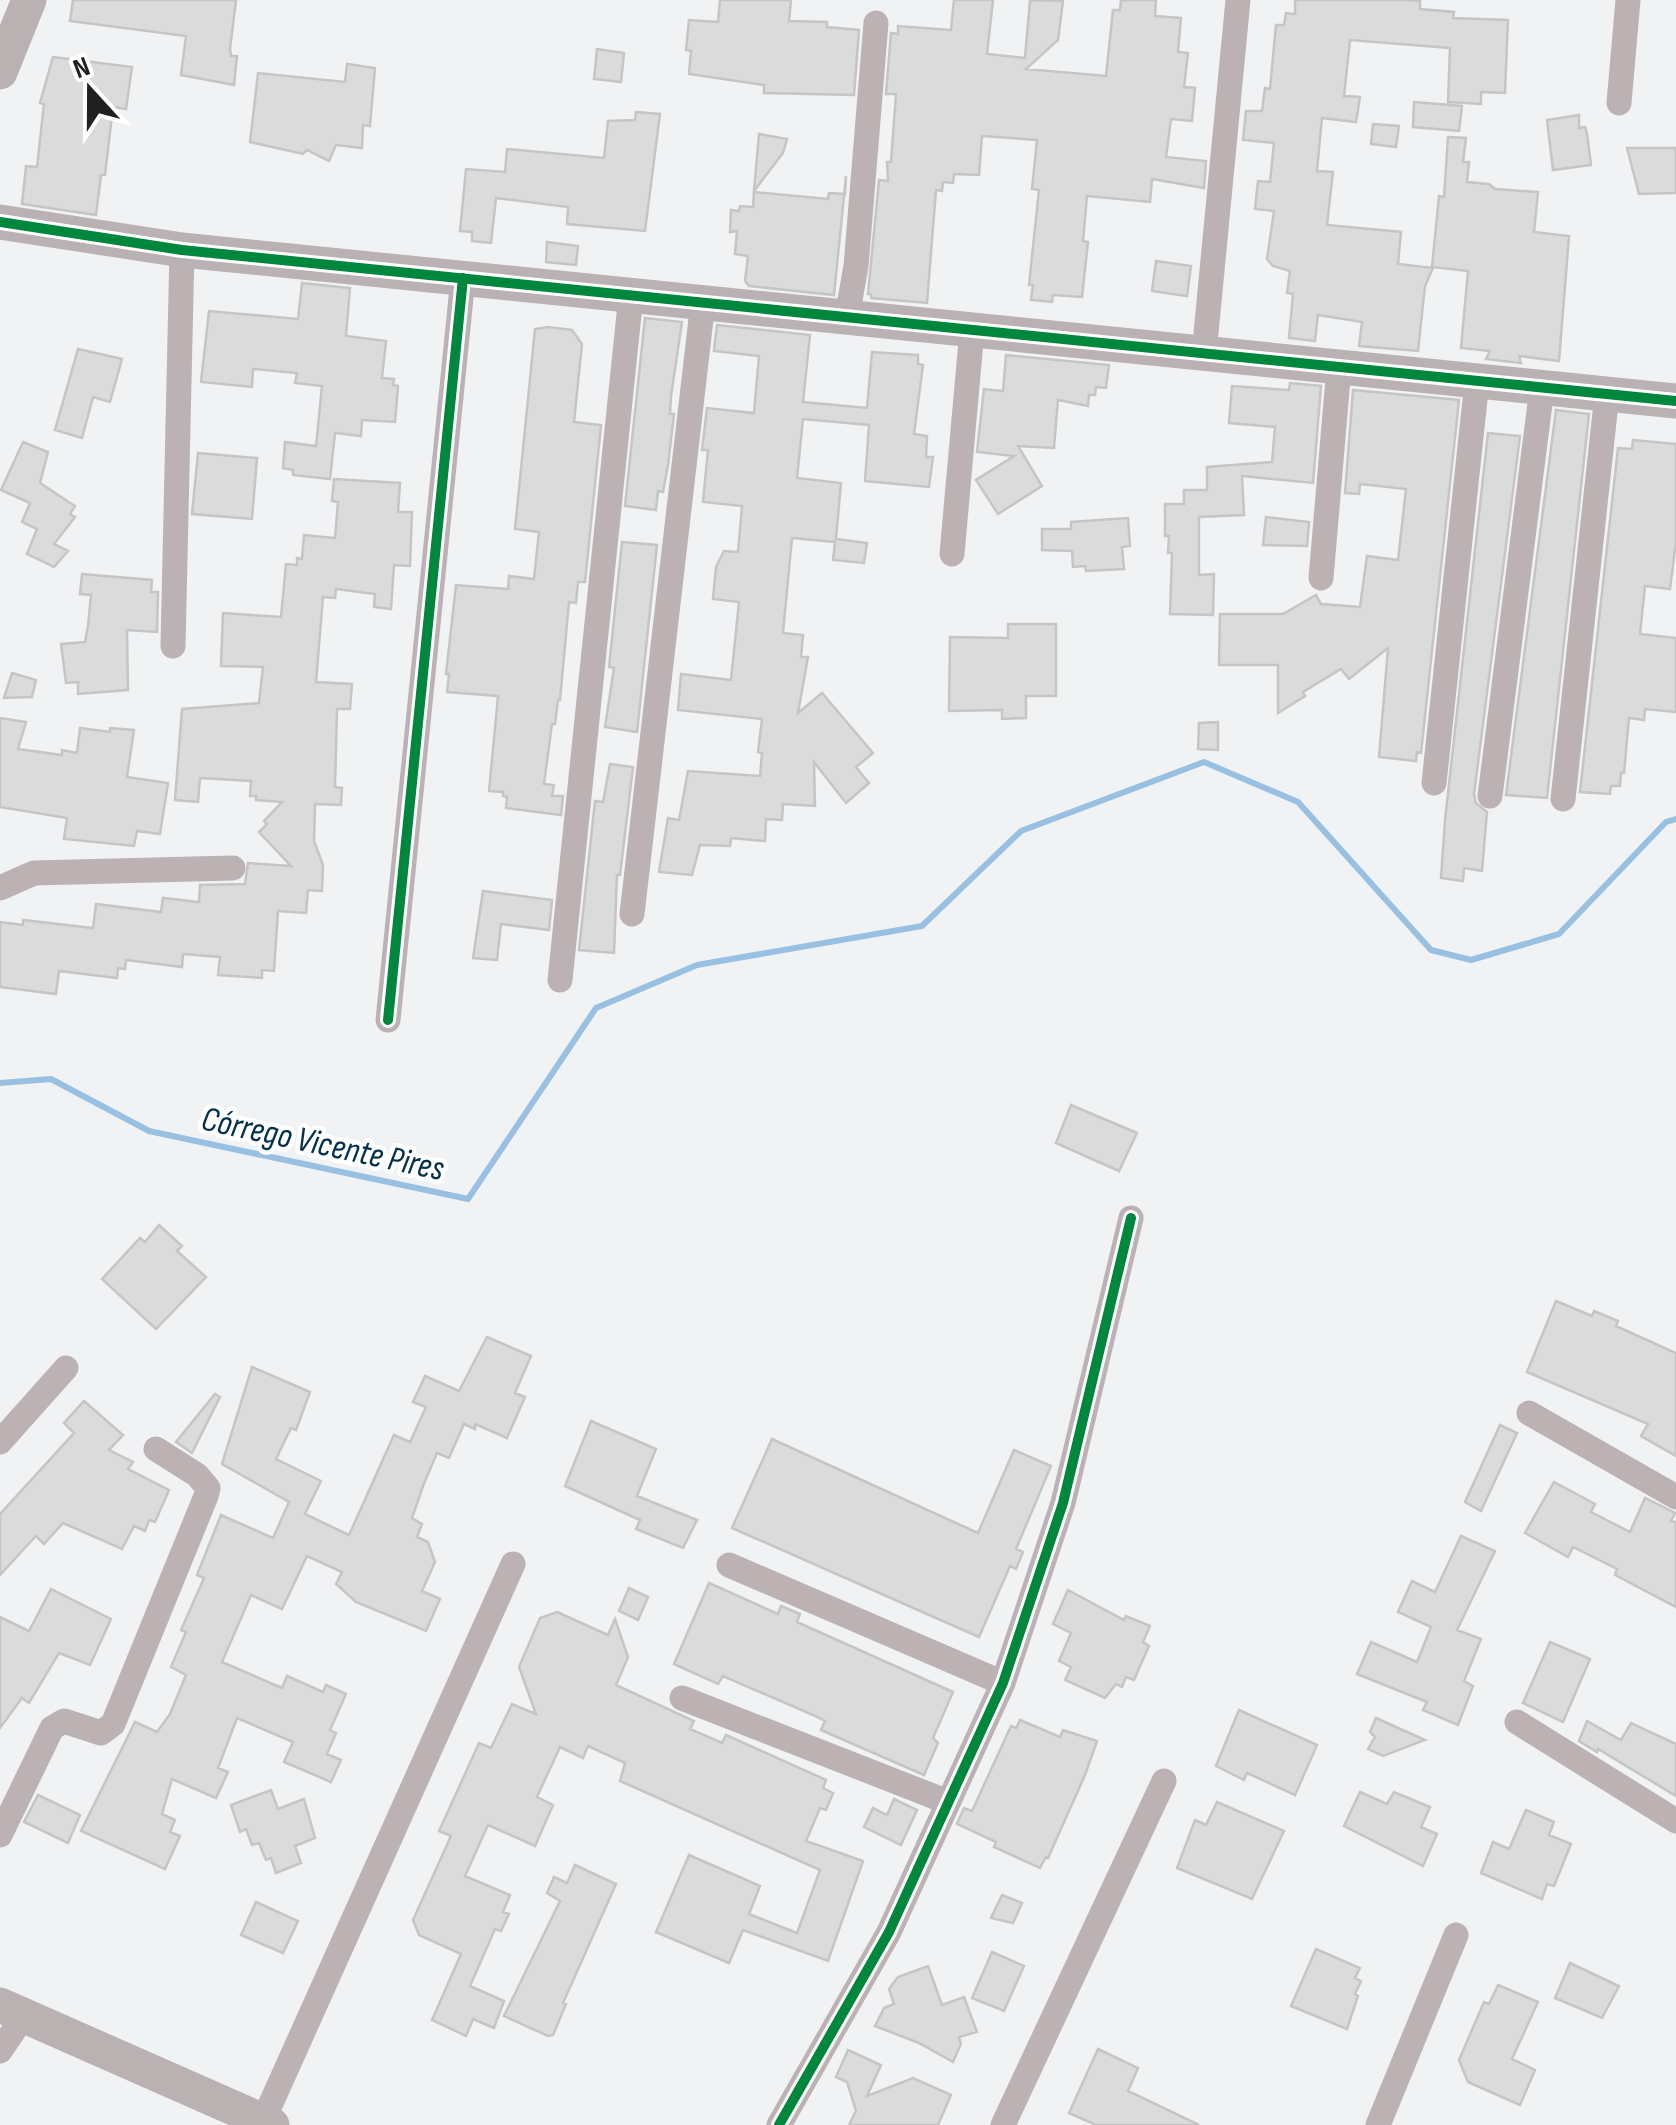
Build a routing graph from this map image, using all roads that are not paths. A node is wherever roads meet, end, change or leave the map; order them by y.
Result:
1 (29, 0) edge
2 (1238, 0) edge
3 (1628, 0) edge
4 (876, 23) dead end
5 (0, 72) edge
6 (1619, 103) dead end
7 (0, 222) edge
8 (182, 250) junction
9 (462, 278) junction
10 (631, 295) junction
11 (703, 302) junction
12 (846, 317) junction
13 (972, 330) junction
14 (1206, 333) dead end
15 (1339, 366) junction
16 (1477, 381) junction
17 (1542, 388) junction
18 (1608, 394) junction
19 (1676, 401) edge
20 (952, 554) dead end
21 (1321, 578) dead end
22 (172, 646) dead end
23 (1434, 784) dead end
24 (1490, 796) dead end
25 (1563, 800) dead end
26 (233, 868) dead end
27 (0, 888) edge
28 (632, 914) dead end
29 (560, 980) dead end
30 (388, 1020) dead end
31 (1131, 1218) dead end
32 (66, 1368) dead end
33 (1529, 1414) dead end
34 (0, 1442) edge
35 (156, 1449) dead end
36 (1676, 1496) edge
37 (513, 1564) dead end
38 (729, 1565) dead end
39 (1003, 1683) junction
40 (682, 1698) dead end
41 (1517, 1722) dead end
42 (1164, 1781) dead end
43 (948, 1802) junction
44 (1676, 1821) edge
45 (0, 1835) edge
46 (1456, 1935) dead end
47 (14, 2011) edge
48 (0, 2052) edge
49 (267, 2123) edge
50 (779, 2125) edge
51 (1003, 2125) edge
52 (1378, 2125) edge

1 - 5 street
2 - 14 street
3 - 6 street
4 - 12 street
7 - 8 street
8 - 9 street
8 - 22 street
9 - 10 street
9 - 30 street
10 - 11 street
10 - 29 street
11 - 12 street
11 - 28 street
12 - 13 street
13 - 15 street
13 - 20 street
15 - 16 street
15 - 21 street
16 - 17 street
16 - 23 street
17 - 18 street
17 - 24 street
18 - 19 street
18 - 25 street
26 - 27 street
31 - 39 street
32 - 34 street
33 - 36 street
35 - 45 street
37 - 49 street
38 - 39 street
39 - 43 street
40 - 43 street
41 - 44 street
42 - 51 street
43 - 50 street
46 - 52 street
47 - 48 street
47 - 49 street

